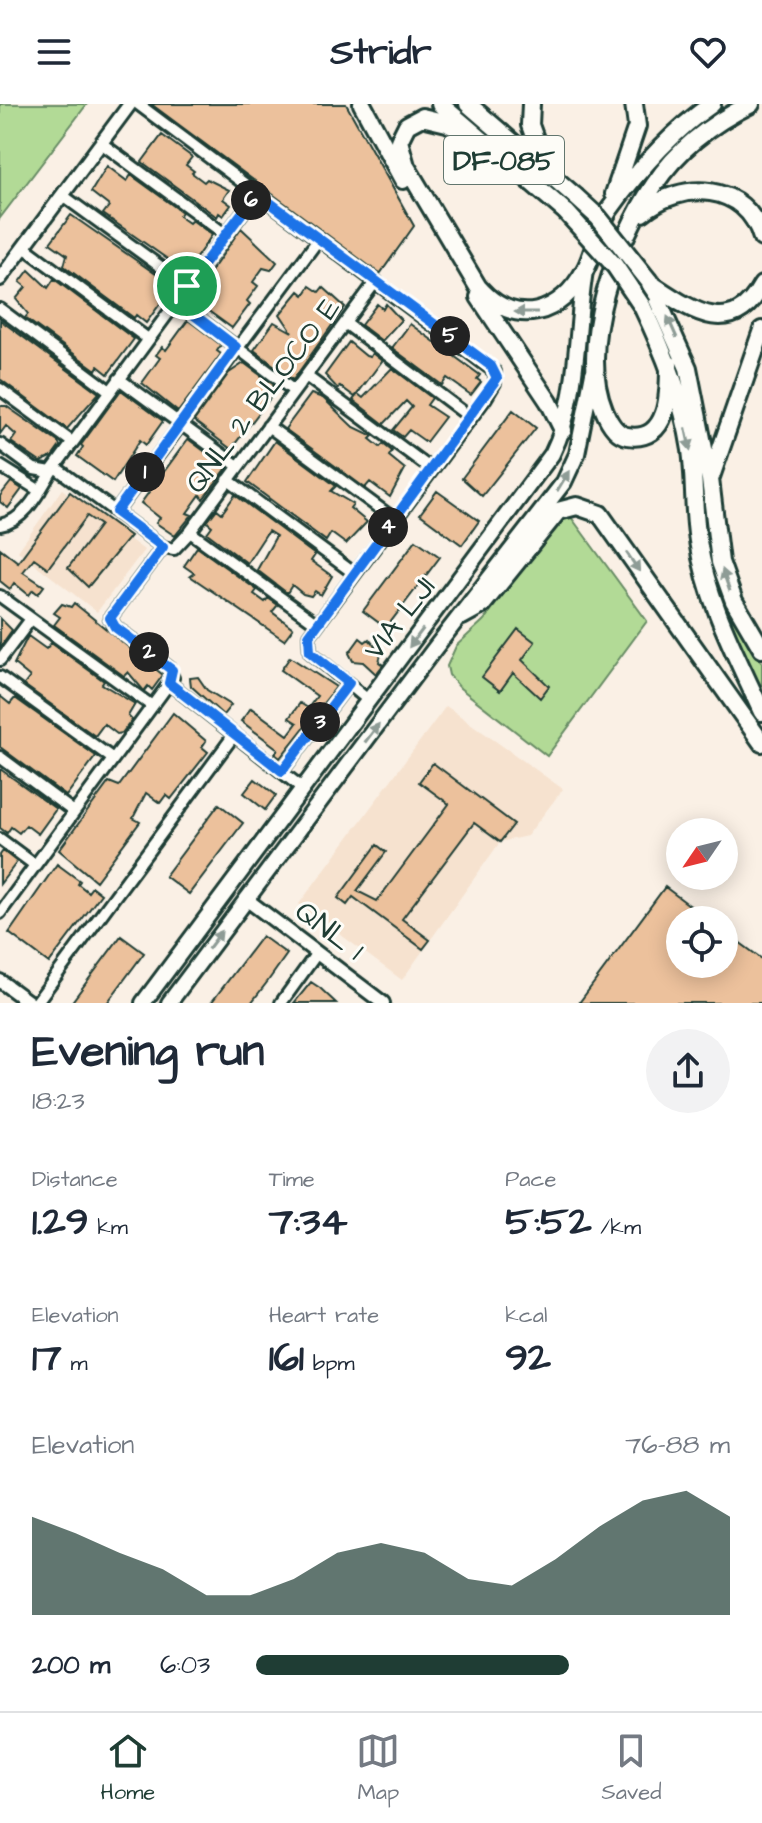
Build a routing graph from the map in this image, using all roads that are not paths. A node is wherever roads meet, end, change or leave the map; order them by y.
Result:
1 (130, 104) edge
2 (138, 104) edge
3 (362, 104) edge
4 (440, 104) edge
5 (468, 104) edge
6 (531, 104) edge
7 (634, 104) edge
8 (712, 104) edge
9 (751, 104) edge
10 (101, 143) junction
11 (483, 143) junction
12 (549, 175) junction
13 (257, 193) junction
14 (62, 195) junction
15 (606, 215) junction
16 (632, 221) junction
17 (226, 235) junction
18 (762, 238) edge
19 (318, 240) junction
20 (24, 247) junction
21 (586, 269) junction
22 (0, 279) edge
23 (376, 281) junction
24 (650, 282) junction
25 (762, 285) edge
26 (187, 286) junction
27 (176, 301) junction
28 (0, 309) edge
29 (345, 323) junction
30 (762, 330) edge
31 (148, 339) junction
32 (236, 347) junction
33 (669, 364) junction
34 (594, 369) junction
35 (306, 376) junction
36 (119, 379) junction
37 (0, 389) edge
38 (110, 391) junction
39 (294, 391) junction
40 (471, 418) junction
41 (180, 424) junction
42 (268, 426) junction
43 (563, 430) junction
44 (72, 442) junction
45 (0, 444) edge
46 (0, 466) edge
47 (238, 466) junction
48 (431, 469) junction
49 (53, 470) junction
50 (710, 479) junction
51 (228, 480) junction
52 (40, 491) junction
53 (116, 512) junction
54 (394, 519) junction
55 (0, 525) edge
56 (190, 532) junction
57 (165, 548) junction
58 (480, 554) junction
59 (500, 565) junction
60 (355, 574) junction
61 (0, 596) edge
62 (438, 609) junction
63 (31, 619) junction
64 (457, 621) junction
65 (317, 624) junction
66 (762, 649) edge
67 (0, 660) edge
68 (0, 677) edge
69 (169, 683) junction
70 (349, 683) junction
71 (368, 700) junction
72 (152, 706) junction
73 (762, 712) edge
74 (234, 735) junction
75 (762, 743) edge
76 (0, 757) edge
77 (113, 759) junction
78 (282, 771) junction
79 (302, 788) junction
80 (74, 812) junction
81 (0, 839) edge
82 (35, 865) junction
83 (246, 899) junction
84 (0, 913) edge
85 (182, 950) junction
86 (317, 953) junction
87 (197, 965) junction
88 (167, 971) junction
89 (0, 981) edge
90 (182, 985) junction
91 (30, 1003) edge
92 (36, 1003) edge
93 (143, 1003) edge
94 (169, 1003) edge
95 (281, 1003) edge
96 (383, 1003) edge

1 - 10 street
2 - 13 street, QNL 2 BLOCO E
3 - 43 main road
4 - 11 main road, DF-085
5 - 12 main road, DF-085
6 - 12 main road
7 - 15 main road
8 - 15 main road
9 - 16 main road
10 - 14 street
10 - 17 street
21 -> 11 main road
11 - 33 main road, DF-085, bridge
12 - 24 main road, DF-085, bridge
13 - 17 street
13 - 19 street, QNL 2 BLOCO E
14 - 20 street
14 - 26 street
15 - 21 main road
16 - 18 main road
16 - 34 main road
17 - 26 street
19 - 23 street, QNL 2 BLOCO E
19 - 32 street, QNL 2 BLOCO E
20 - 22 street
20 - 31 street
21 - 43 main road, VIA LJ1
23 - 29 street, QNL 2 BLOCO E
23 - 40 street
24 - 25 main road
50 -> 24 main road, DF-085
26 - 27 street
27 - 31 street
27 - 32 street
28 - 38 street
29 - 35 street, QNL 2 BLOCO E
29 - 40 street
30 - 50 main road
31 - 36 street
32 - 39 street
32 - 41 street, QNL 2 BLOCO E
33 - 34 main road
33 -> 73 main road, DF-085
59 -> 34 main road, VIA LJ1
35 - 39 street, QNL 2 BLOCO E
35 - 48 street
36 - 38 street
36 - 41 street
37 - 44 street
38 - 44 street
39 - 42 street, QNL 2 BLOCO E
40 - 48 street
41 - 47 street
41 - 53 street, QNL 2 BLOCO E
42 - 47 street, QNL 2 BLOCO E
42 - 54 street
43 - 58 main road, VIA LJ1
44 - 49 street
45 - 49 street
46 - 52 street
47 - 51 street, QNL 2 BLOCO E
48 - 54 street
49 - 52 street
49 - 53 street
66 -> 50 main road, DF-085
51 - 56 street, QNL 2 BLOCO E
51 - 60 street
52 - 55 street
53 - 57 street
54 - 60 street
56 - 57 street, QNL 2 BLOCO E
56 - 65 street
57 - 69 street, QNL 2 BLOCO E
58 - 59 main road
58 - 62 main road, VIA LJ1
59 - 64 main road, VIA LJ1
60 - 65 street
61 - 63 street
62 - 64 main road
62 -> 71 main road, VIA LJ1
63 - 67 street
63 - 72 street
64 -> 75 main road
83 -> 64 main road, VIA LJ1
65 - 70 street
68 - 77 street
69 - 72 street
69 - 74 street
70 - 71 street
70 - 78 street
71 - 79 main road, VIA LJ1
72 - 77 street
74 - 78 street
74 - 92 street
76 - 80 street
77 - 80 street
78 - 79 street
79 - 85 main road, VIA LJ1
80 - 82 street
81 - 82 street
82 - 84 street
83 - 86 street, QNL 1
87 -> 83 main road, VIA LJ1
85 - 87 main road
85 - 88 main road, VIA LJ1
86 - 95 street
86 - 96 street, QNL 1
87 - 90 main road, VIA LJ1
88 - 90 main road
88 - 93 main road, VIA LJ1
89 - 91 street
90 - 94 main road, VIA LJ1

